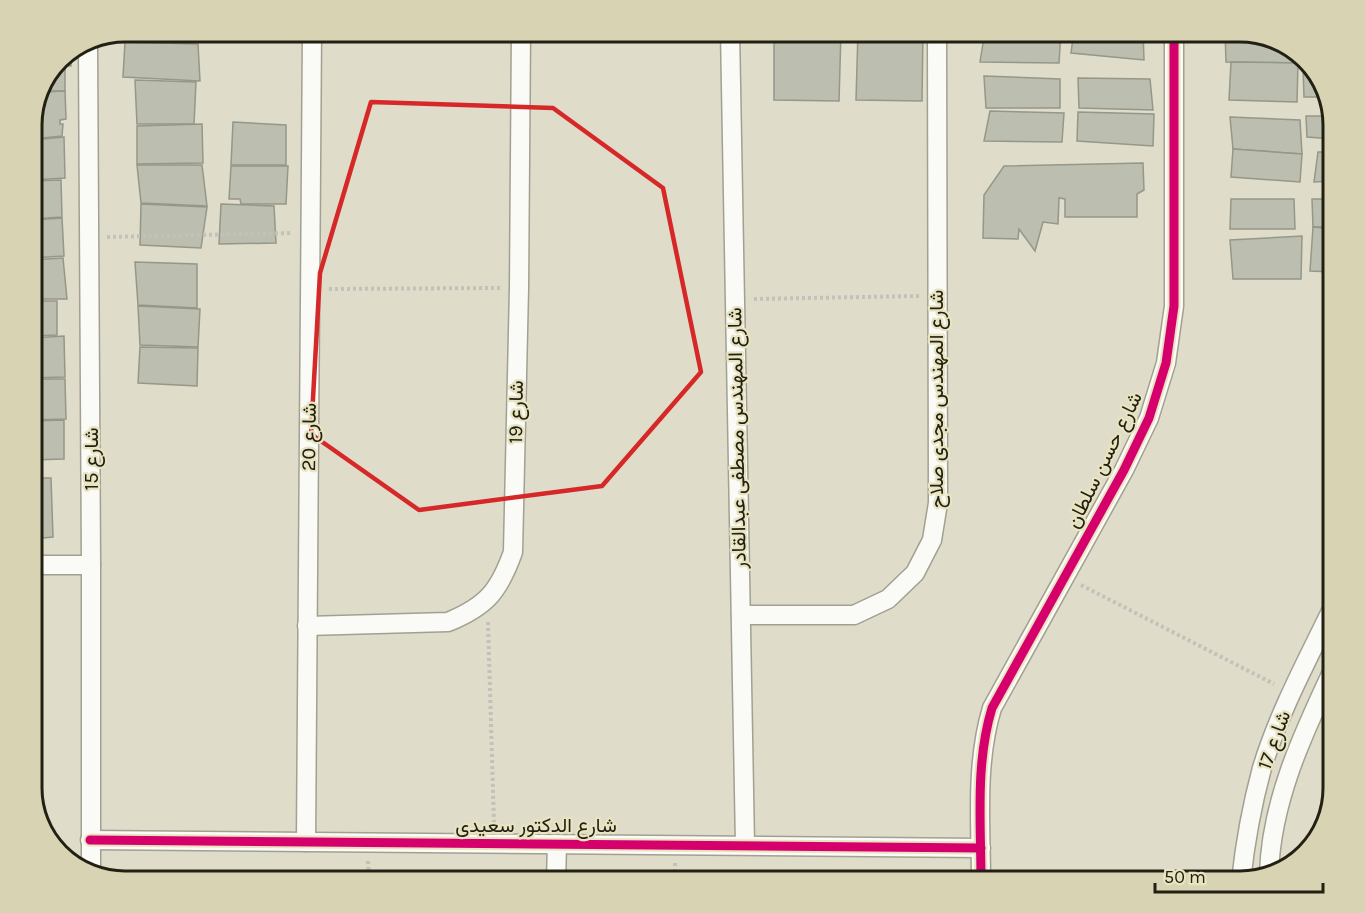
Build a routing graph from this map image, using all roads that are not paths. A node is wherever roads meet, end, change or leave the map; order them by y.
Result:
1 (312, 42) edge
2 (521, 42) edge
3 (730, 42) edge
4 (937, 42) edge
5 (1174, 42) edge
6 (88, 51) edge
7 (42, 565) edge
8 (91, 565) junction
9 (741, 615) junction
10 (307, 626) junction
11 (1323, 629) edge
12 (1323, 692) edge
13 (90, 840) junction
14 (306, 842) junction
15 (557, 843) junction
16 (745, 845) junction
17 (981, 848) junction
18 (91, 863) edge
19 (1269, 866) edge
20 (556, 871) edge
21 (981, 871) edge
22 (1242, 871) edge

1 - 10 street, شارع 20
2 - 10 street, شارع 19
3 - 9 street, شارع المهندس مصطفى عبدالقادر
4 - 9 street, شارع المهندس مجدى صلاح
5 - 17 street, شارع حسن سلطان
6 - 8 street, شارع 15
7 - 8 street
8 - 13 street, شارع 15
9 - 16 street, شارع المهندس مصطفى عبدالقادر
10 - 14 street, شارع 20
11 - 22 street, شارع 17
12 - 19 street, شارع 17
13 - 14 street, شارع الدكتور سعيدى
13 - 18 street, شارع 15
14 - 15 street, شارع الدكتور سعيدى
15 - 16 street, شارع الدكتور سعيدى
15 - 20 street
16 - 17 street, شارع الدكتور سعيدى
17 - 21 street, شارع حسن سلطان

